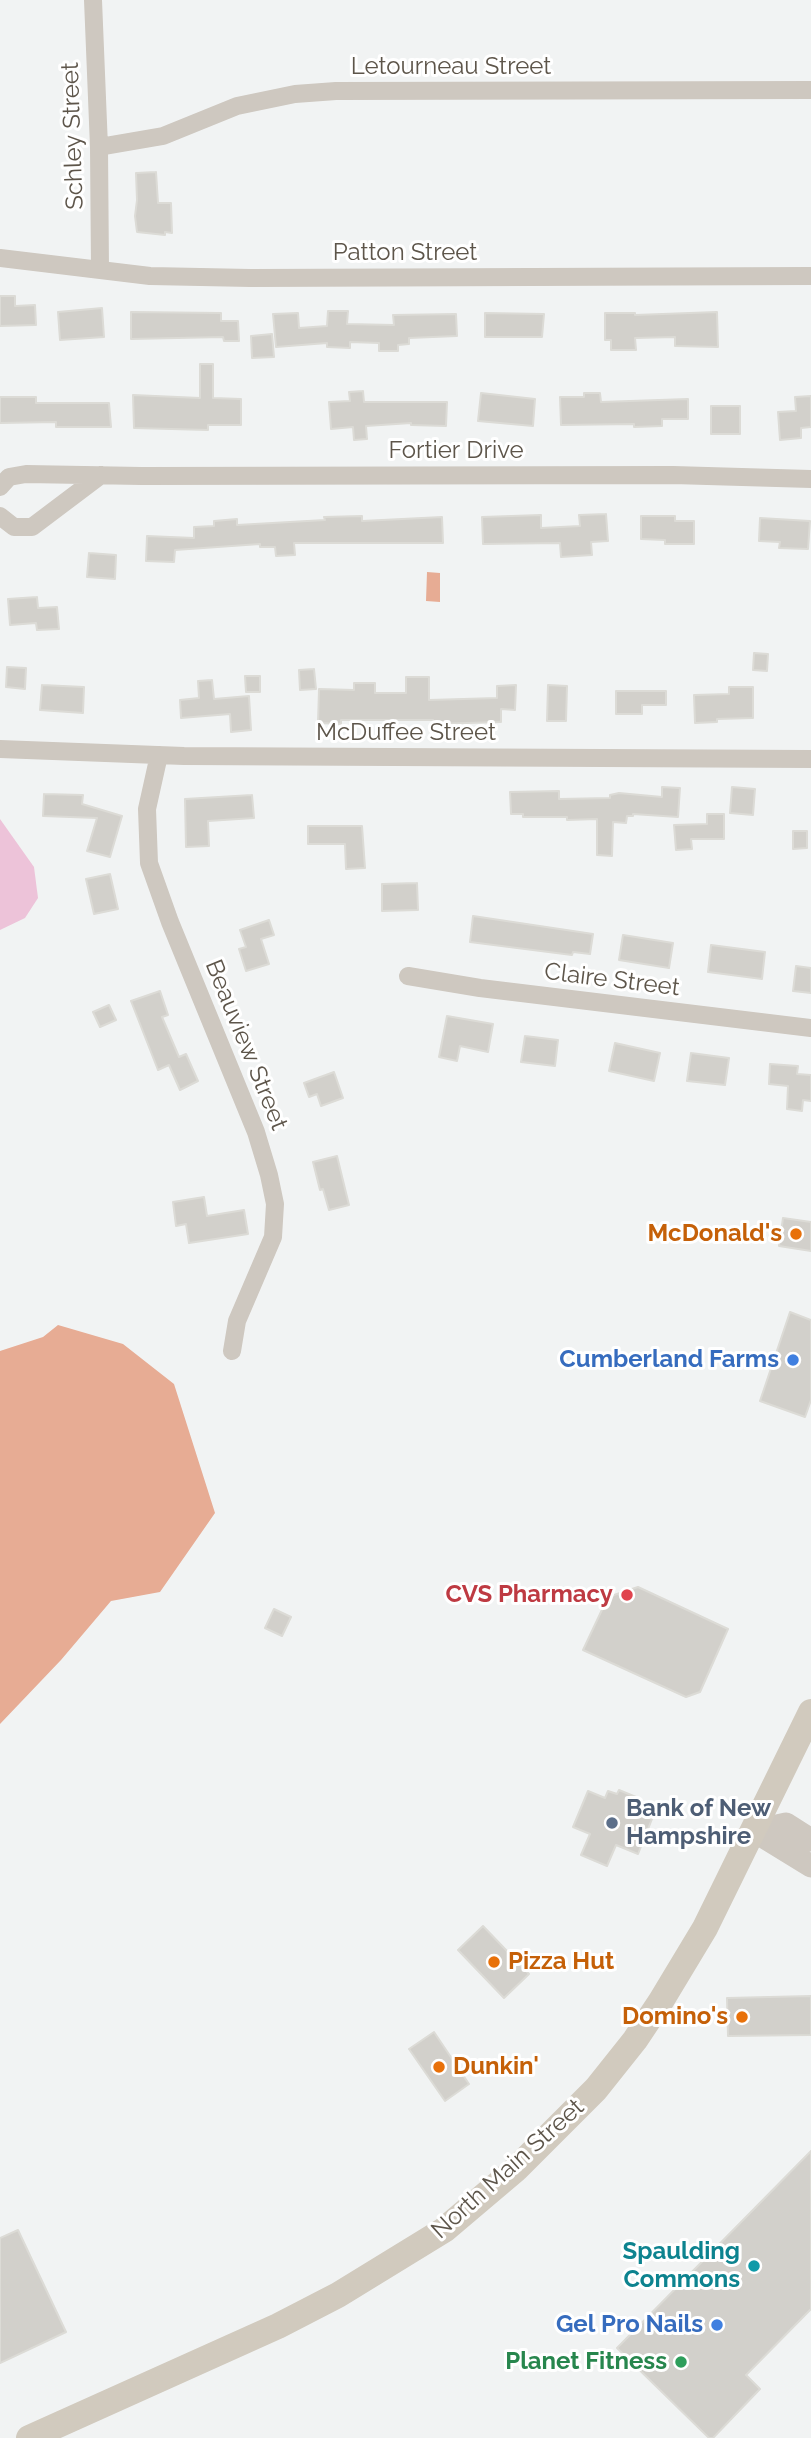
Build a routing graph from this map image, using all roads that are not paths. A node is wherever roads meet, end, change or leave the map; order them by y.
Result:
1 (93, 0) edge
2 (811, 90) edge
3 (99, 147) junction
4 (0, 258) edge
5 (100, 270) junction
6 (811, 275) edge
7 (101, 475) junction
8 (811, 479) edge
9 (0, 487) edge
10 (0, 516) edge
11 (0, 749) edge
12 (159, 755) junction
13 (811, 759) edge
14 (408, 976) dead end
15 (811, 1028) edge
16 (232, 1351) dead end
17 (811, 1712) edge
18 (754, 1830) junction
19 (811, 1840) edge
20 (811, 1866) edge
21 (29, 2438) edge

1 - 3 street, Schley Street
2 - 3 street, Letourneau Street
3 - 5 street, Schley Street
4 - 5 street, Patton Street
5 - 6 street, Patton Street
7 - 8 street, Fortier Drive
7 - 9 street, Fortier Drive
7 - 10 street
11 - 12 street, McDuffee Street
12 - 13 street, McDuffee Street
12 - 16 street, Beauview Street
14 - 15 street, Claire Street
17 - 18 main road, North Main Street
18 - 19 street
18 - 20 street
18 - 21 main road, North Main Street

